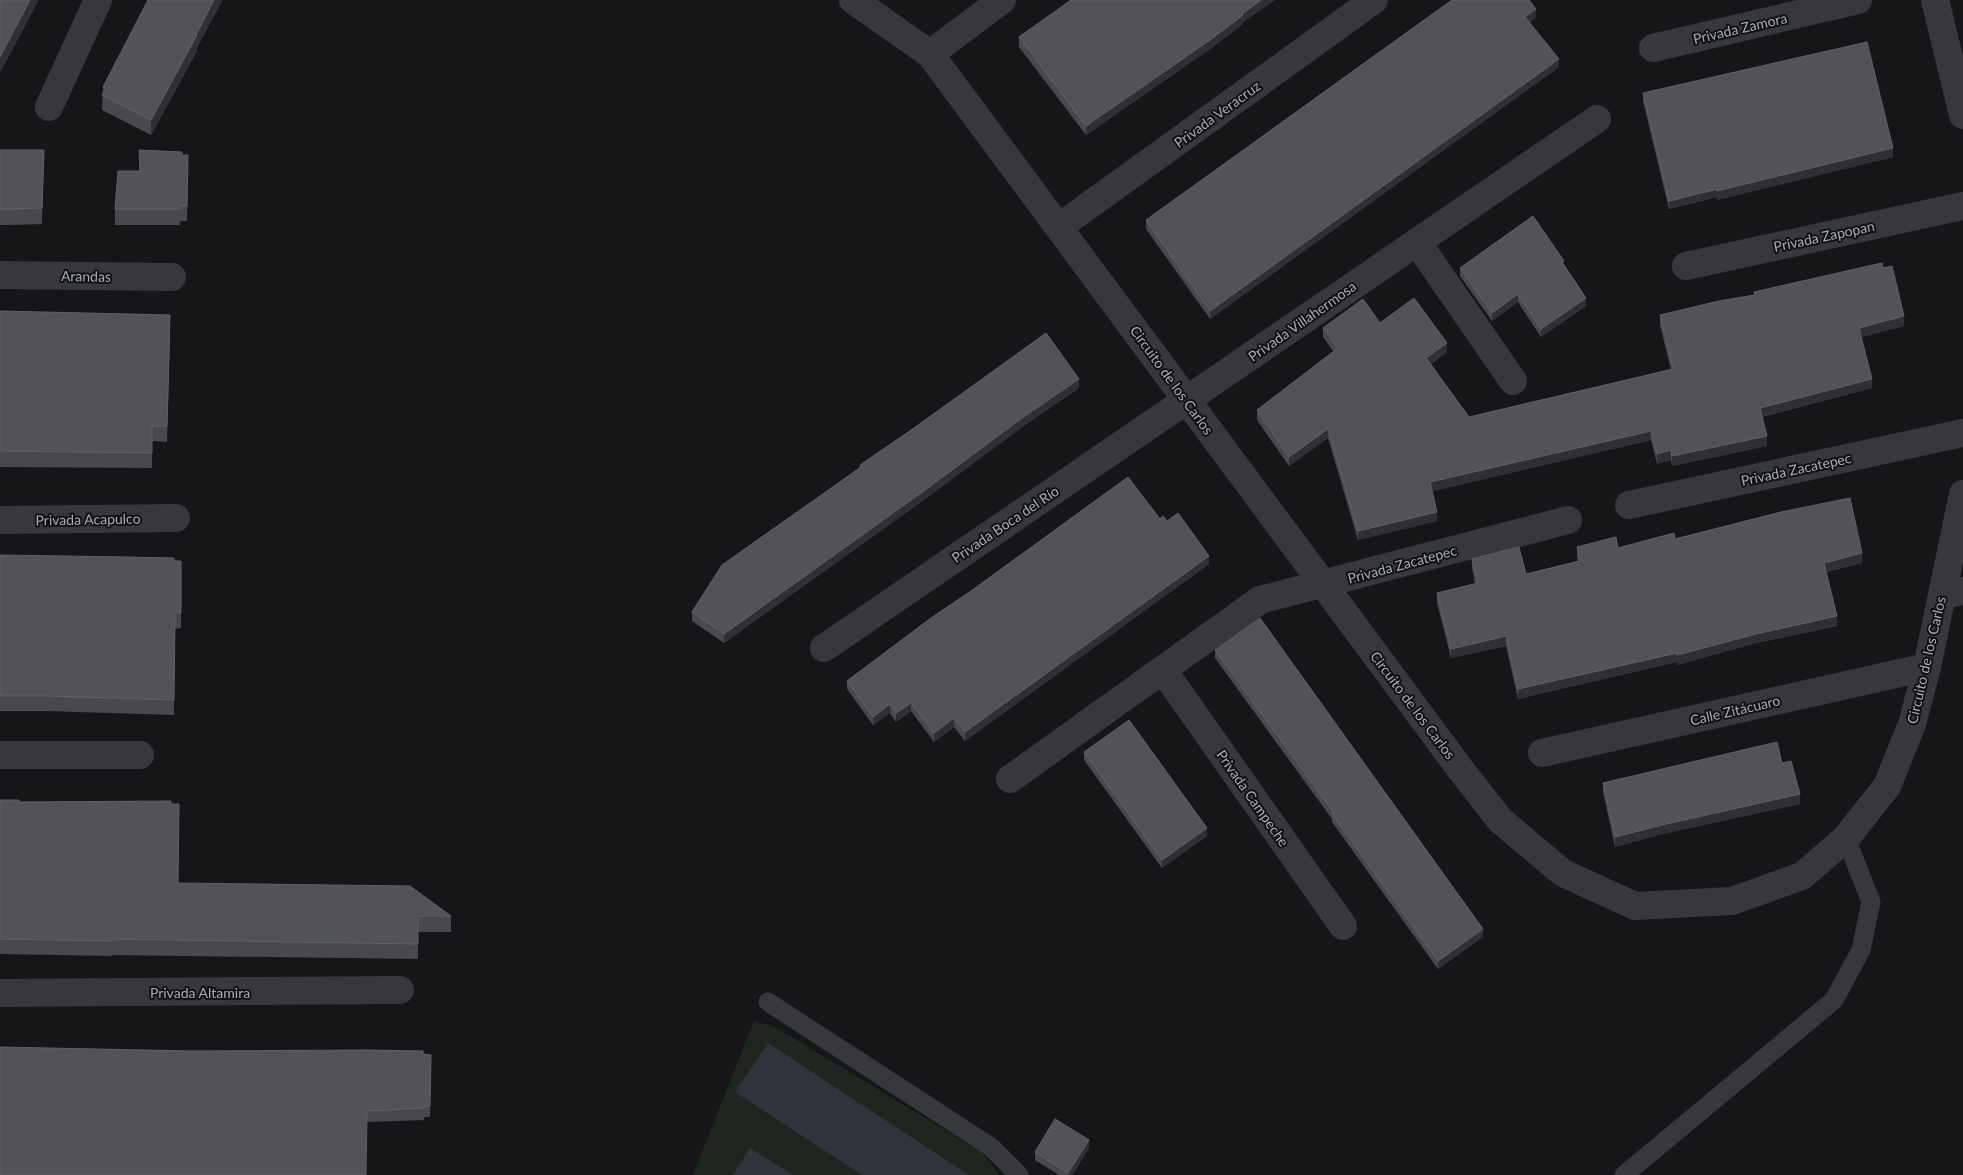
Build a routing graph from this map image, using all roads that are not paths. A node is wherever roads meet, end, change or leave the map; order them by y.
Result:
1 (98, 0) edge
2 (853, 0) edge
3 (1002, 0) edge
4 (1374, 0) edge
5 (1858, 0) edge
6 (1935, 0) edge
7 (1652, 48) dead end
8 (930, 54) junction
9 (49, 107) dead end
10 (1963, 115) edge
11 (1597, 119) dead end
12 (1963, 206) edge
13 (1059, 227) junction
14 (1417, 242) junction
15 (1686, 266) dead end
16 (0, 275) edge
17 (172, 277) dead end
18 (1513, 381) dead end
19 (1187, 400) junction
20 (1963, 433) edge
21 (1963, 494) edge
22 (1629, 505) dead end
23 (176, 518) dead end
24 (0, 520) edge
25 (1568, 520) dead end
26 (1324, 585) junction
27 (1952, 593) edge
28 (824, 648) dead end
29 (1927, 667) junction
30 (1162, 670) junction
31 (1542, 754) dead end
32 (0, 755) edge
33 (140, 755) dead end
34 (1010, 779) dead end
35 (1846, 838) junction
36 (1343, 926) dead end
37 (400, 990) dead end
38 (0, 993) edge
39 (768, 1002) dead end
40 (1019, 1175) edge
41 (1624, 1175) edge

1 - 9 street
2 - 8 street, Circuito de los Carlos
3 - 8 street
4 - 13 street, Privada Veracruz
5 - 7 street, Privada Zamora
6 - 10 street
8 - 13 street, Circuito de los Carlos
11 - 14 street, Privada Villahermosa
12 - 15 street, Privada Zapopan
13 - 19 street, Circuito de los Carlos
14 - 18 street
14 - 19 street, Privada Villahermosa
16 - 17 street, Arandas
19 - 26 street, Circuito de los Carlos
19 - 28 street, Privada Boca del Río
20 - 22 street, Privada Zacatepec
21 - 27 street, Circuito de los Carlos
23 - 24 street, Privada Acapulco
25 - 26 street, Privada Zacatepec
26 - 30 street
26 - 35 street, Circuito de los Carlos
27 - 29 street, Circuito de los Carlos
29 - 31 street, Calle Zitácuaro
29 - 35 street, Circuito de los Carlos
30 - 34 street
30 - 36 street, Privada Campeche
32 - 33 street
35 - 41 lane
37 - 38 street, Privada Altamira
39 - 40 lane

